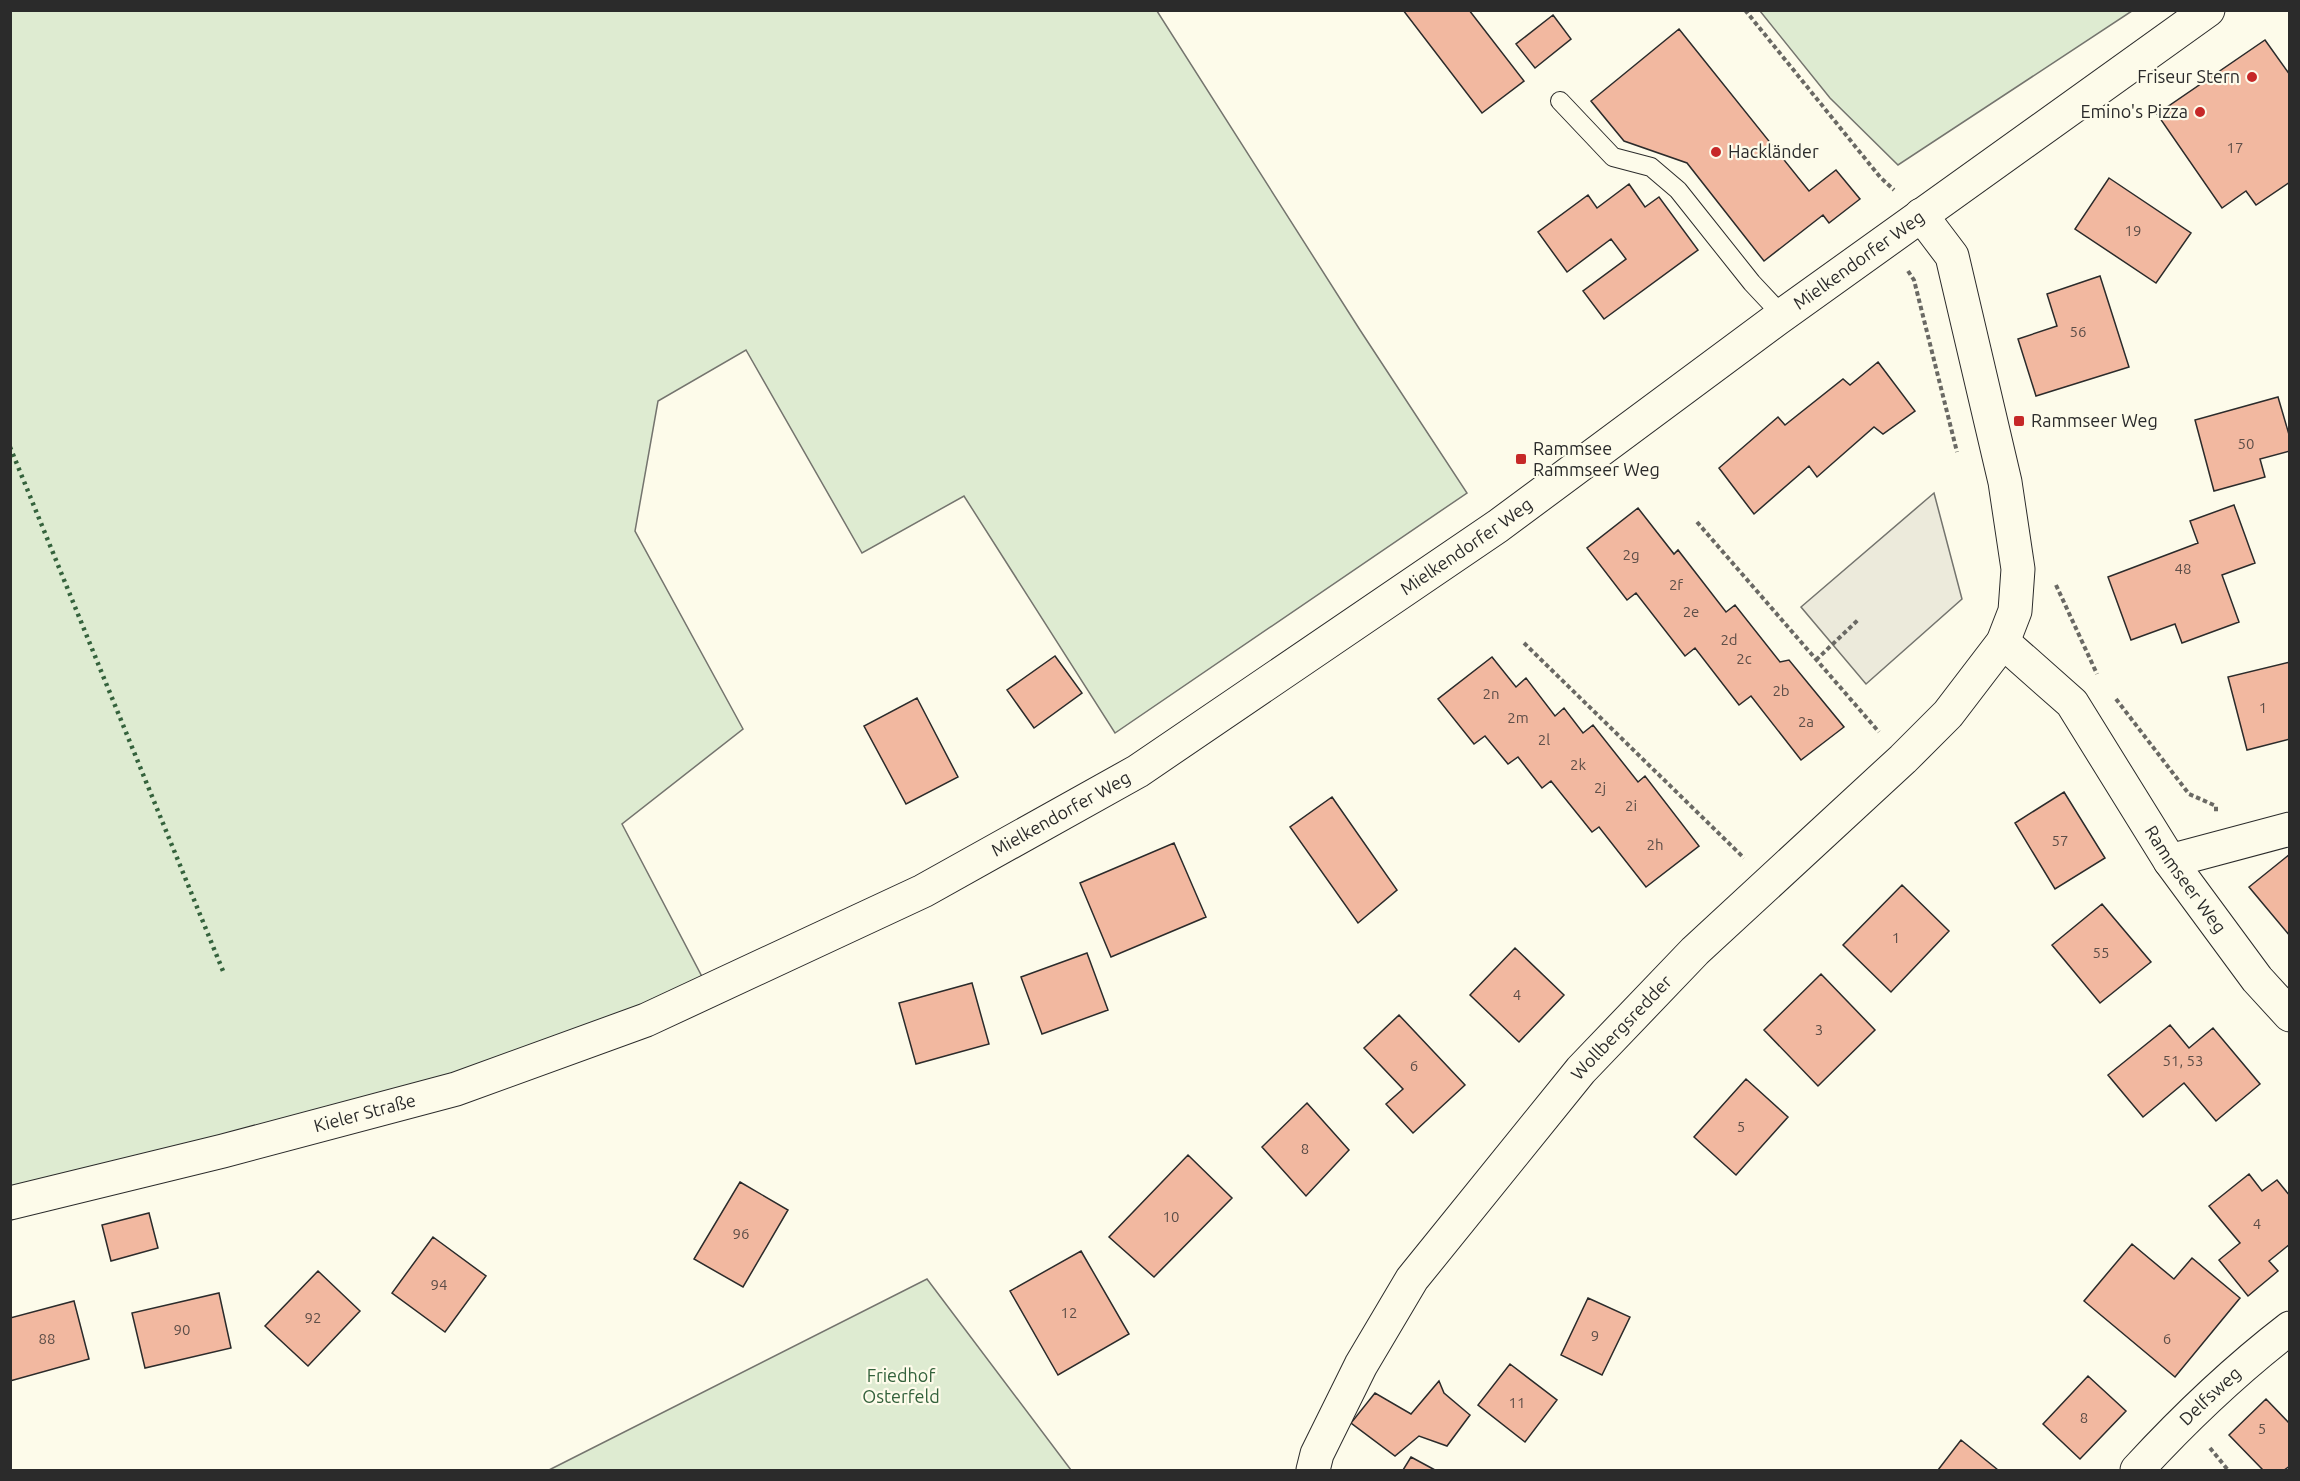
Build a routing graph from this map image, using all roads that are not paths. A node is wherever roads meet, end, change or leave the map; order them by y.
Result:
1 (2208, 10) edge
2 (1560, 102) dead end
3 (1921, 215) junction
4 (1782, 315) junction
5 (2003, 642) junction
6 (2289, 829) edge
7 (2170, 861) junction
8 (709, 990) joint
9 (2289, 1015) edge
10 (10, 1203) edge
11 (2289, 1328) edge
12 (1313, 1470) edge
13 (2137, 1470) edge

1 - 3 street, Mielkendorfer Weg
2 - 4 lane
3 - 4 street, Mielkendorfer Weg
3 - 5 street
4 - 8 street, Mielkendorfer Weg
5 - 7 street, Rammseer Weg
5 - 12 street, Wollbergsredder
6 - 7 street
7 - 9 street, Rammseer Weg
8 - 10 street, Kieler Straße
11 - 13 street, Delfsweg

